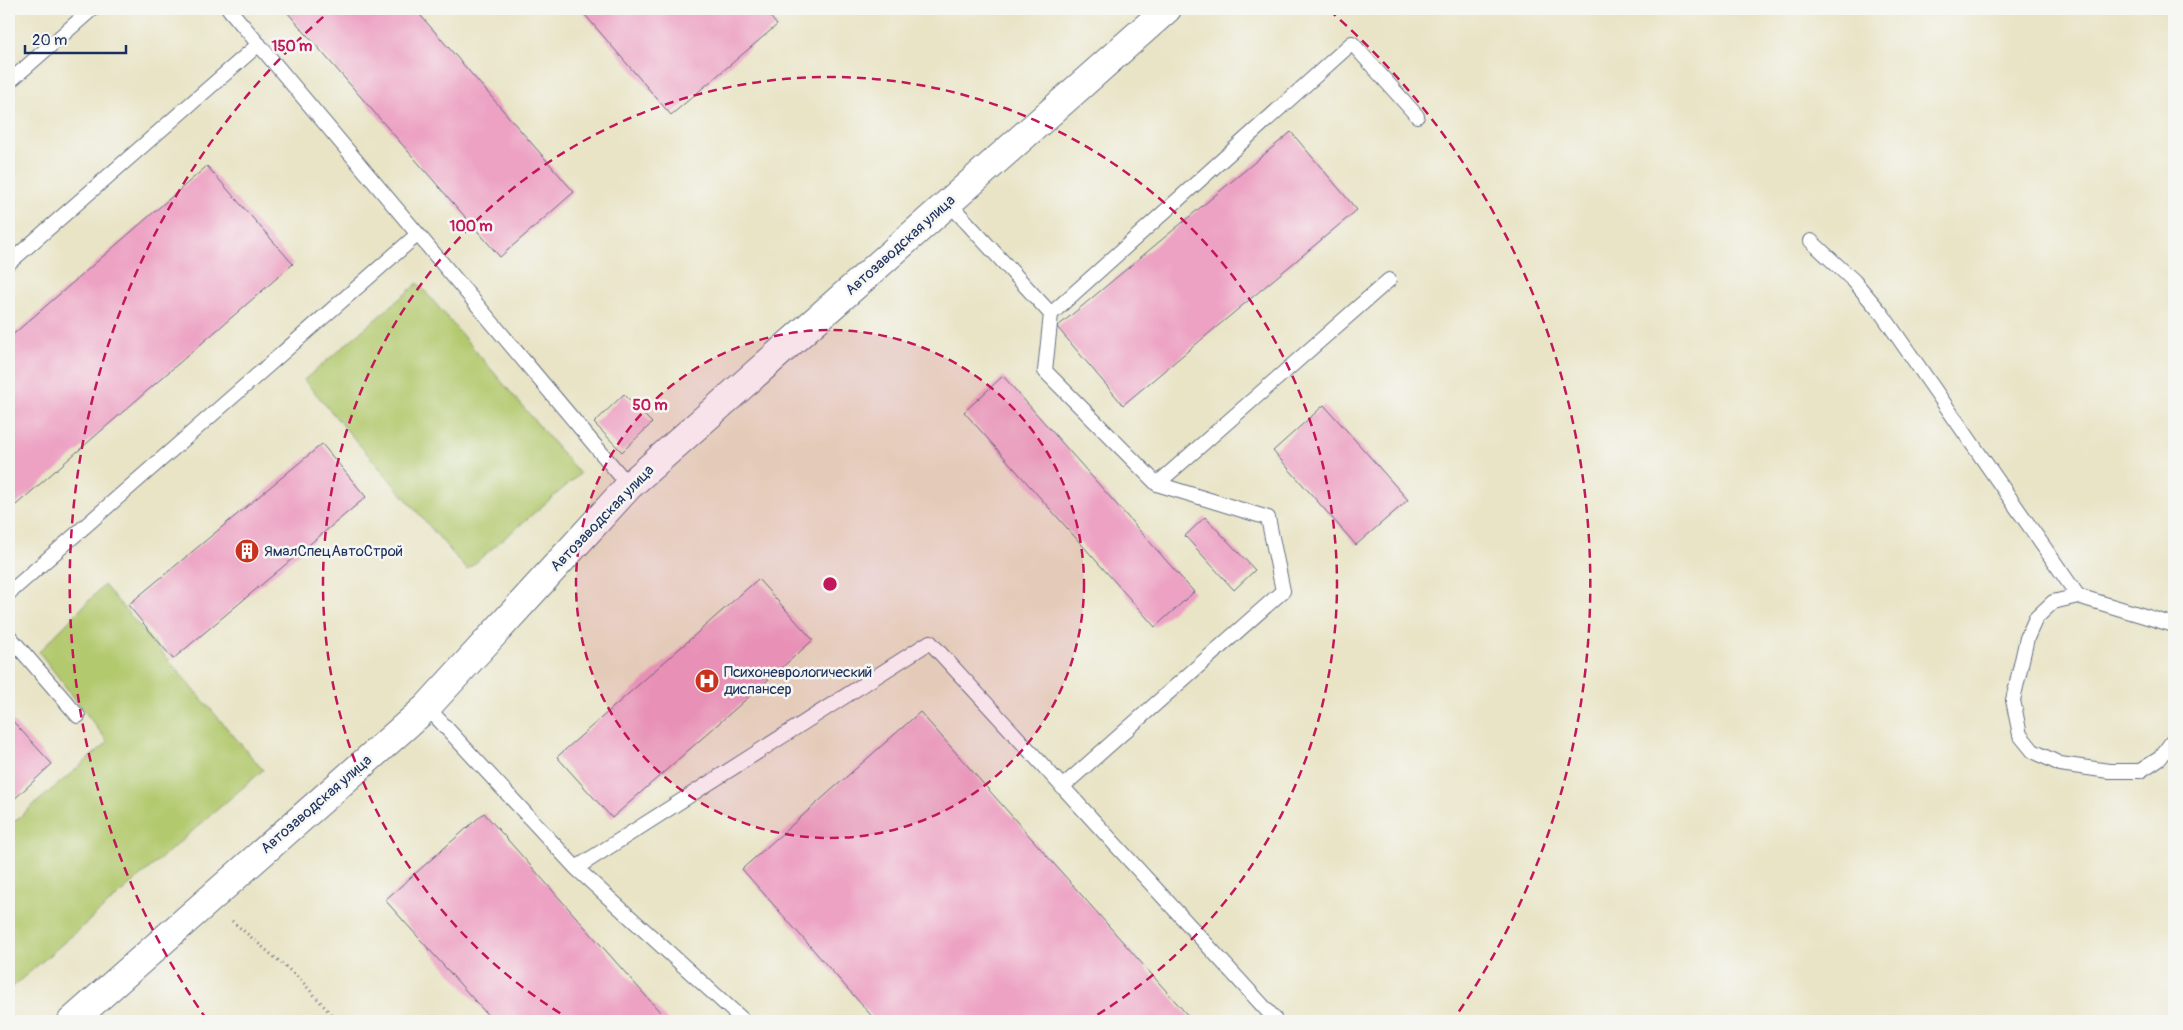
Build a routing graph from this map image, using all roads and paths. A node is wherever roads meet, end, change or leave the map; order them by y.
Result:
1 (92, 9) edge
2 (229, 9) edge
3 (1167, 9) edge
4 (259, 44) junction
5 (9, 82) edge
6 (1417, 116) dead end
7 (948, 202) junction
8 (418, 234) junction
9 (1811, 241) dead end
10 (9, 263) edge
11 (1389, 280) dead end
12 (1051, 314) junction
13 (1157, 484) junction
14 (629, 486) junction
15 (9, 593) edge
16 (2078, 596) junction
17 (2174, 625) edge
18 (9, 636) edge
19 (427, 707) junction
20 (78, 716) dead end
21 (2174, 738) edge
22 (1062, 787) junction
23 (576, 868) junction
24 (206, 900) junction
25 (72, 1021) edge
26 (337, 1021) edge
27 (744, 1021) edge
28 (1270, 1021) edge

1 - 5 lane
2 - 4 lane
3 - 7 main road, Автозаводская улица
4 - 8 lane
4 - 10 lane
6 - 12 lane
7 - 12 lane
7 - 14 main road, Автозаводская улица
8 - 14 lane
8 - 15 lane
9 - 16 lane
11 - 13 lane
12 - 13 lane
13 - 22 lane
14 - 19 main road, Автозаводская улица
16 - 17 lane
16 - 21 lane
18 - 20 lane
19 - 23 lane
19 - 24 main road, Автозаводская улица
22 - 23 lane
22 - 28 lane
23 - 27 lane
24 - 25 main road, Автозаводская улица
24 - 26 path

